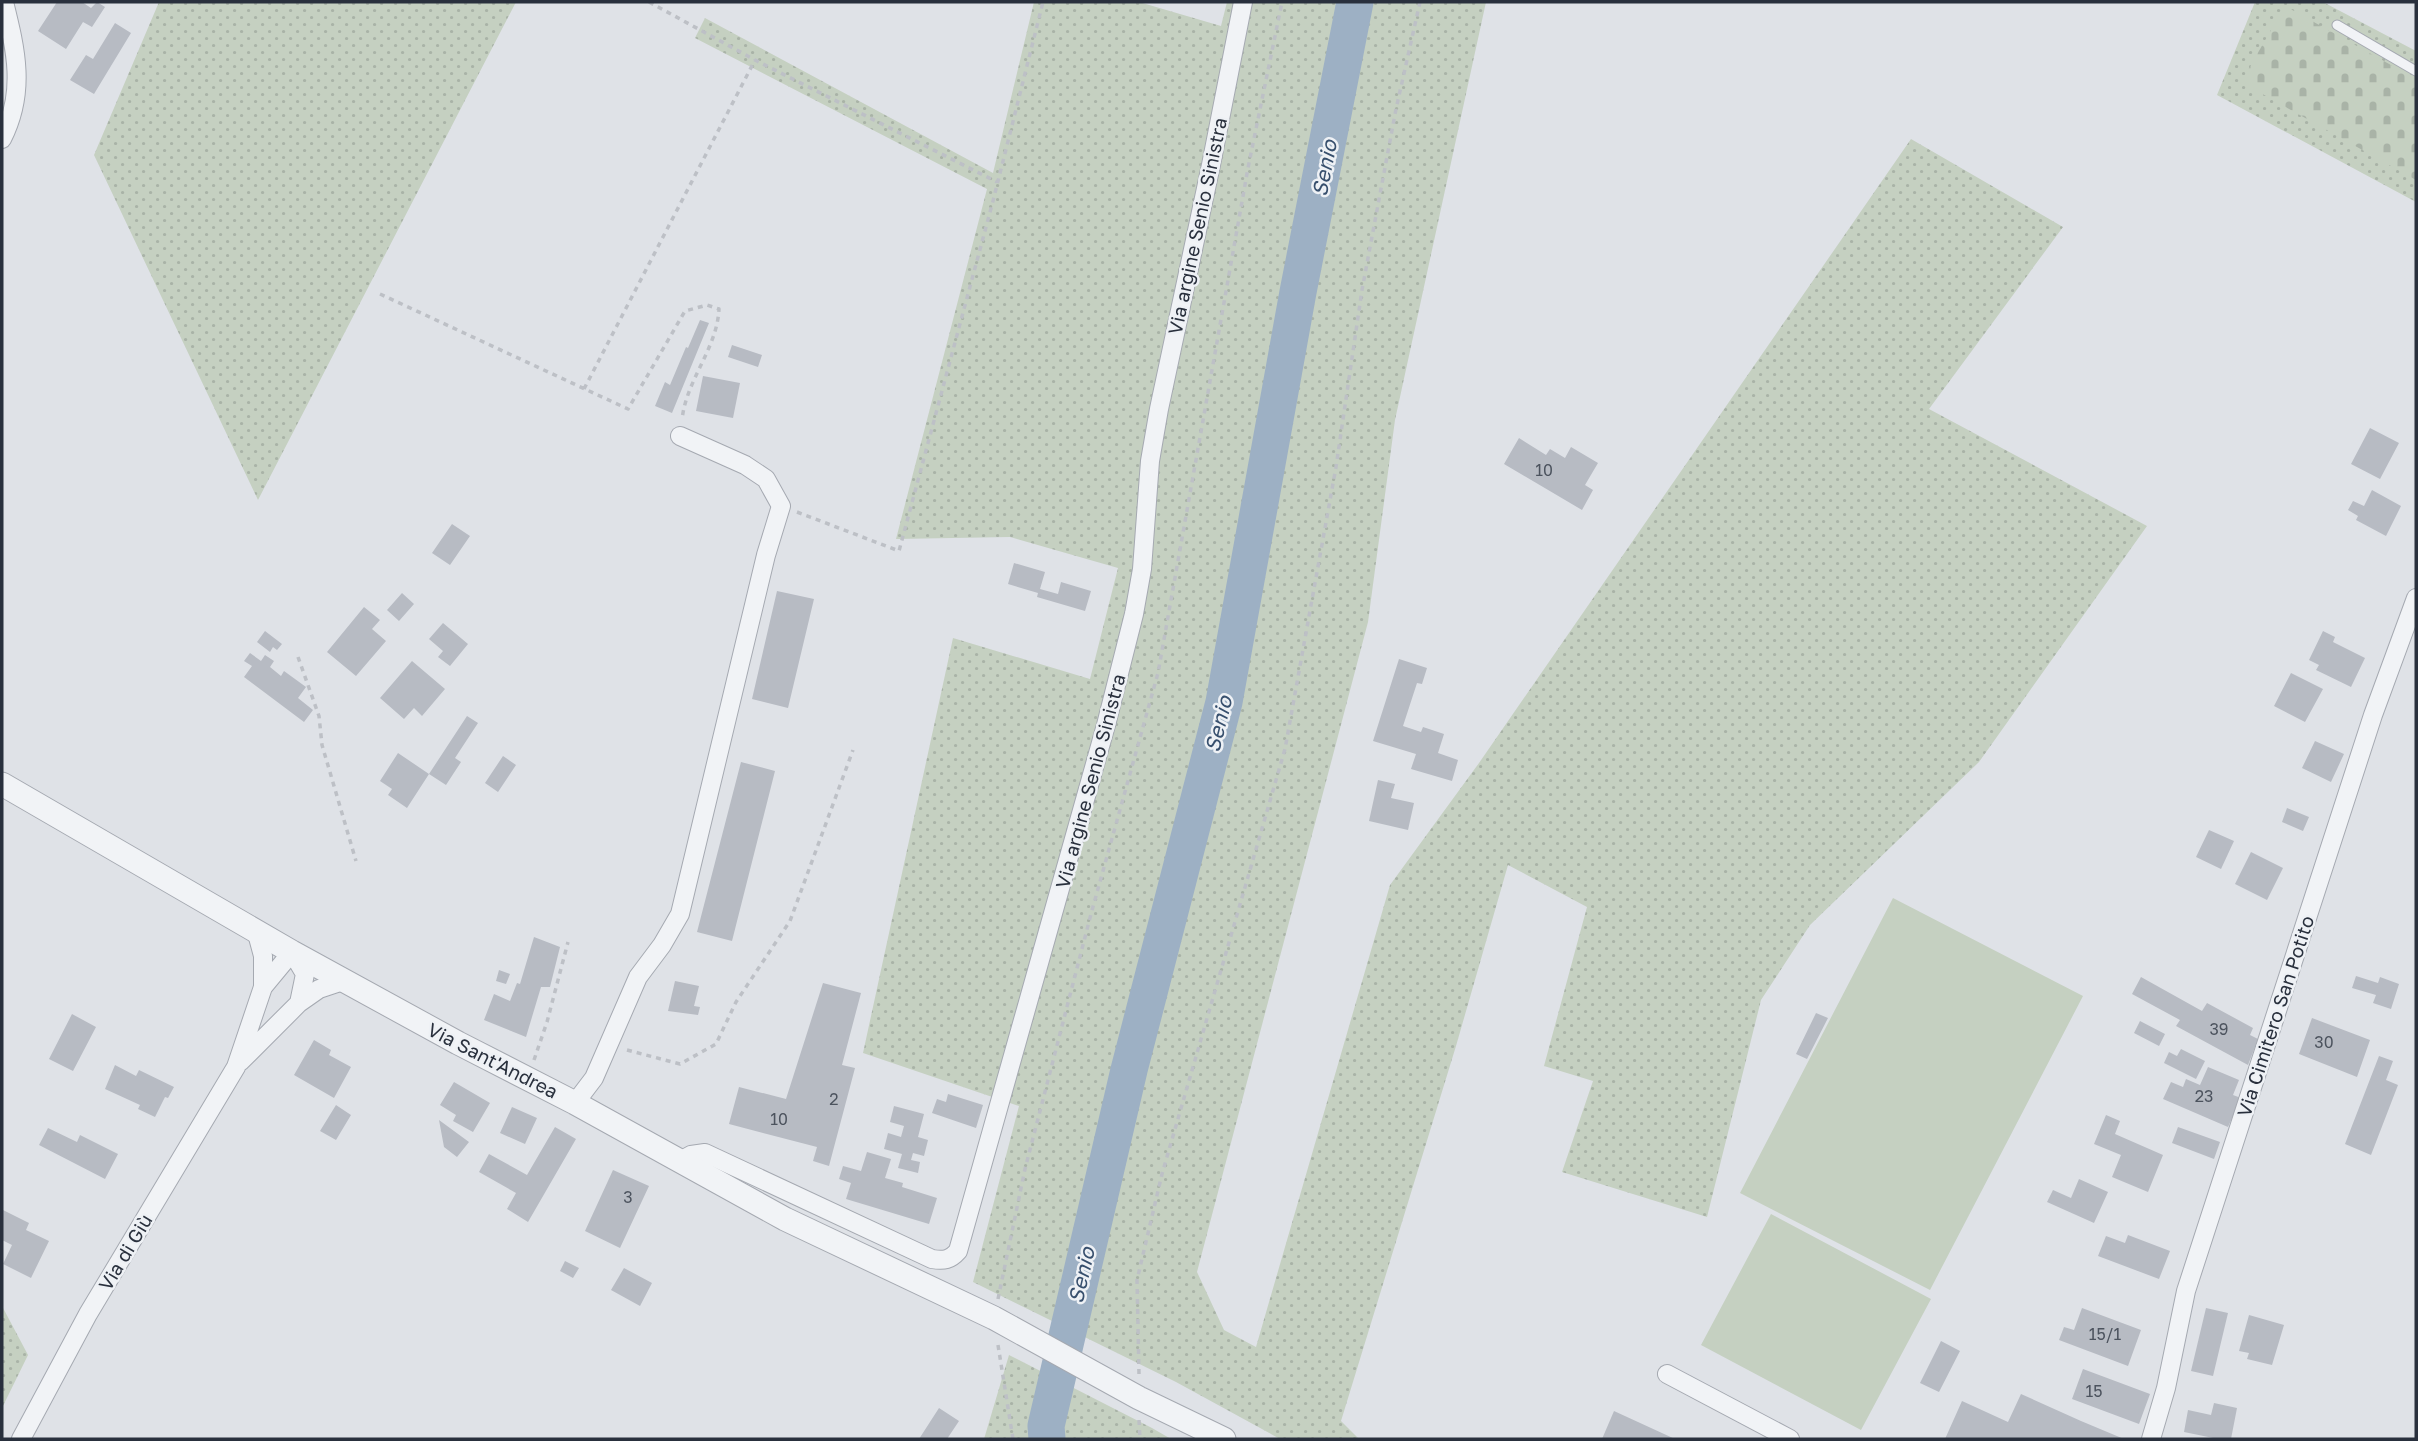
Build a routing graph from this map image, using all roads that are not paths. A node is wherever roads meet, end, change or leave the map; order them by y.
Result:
1 (4, 2) edge
2 (1243, 2) edge
3 (2337, 25) dead end
4 (2416, 71) edge
5 (2, 139) edge
6 (680, 436) road end
7 (2416, 598) edge
8 (2, 784) edge
9 (256, 930) junction
10 (292, 953) junction
11 (343, 981) junction
12 (263, 987) junction
13 (299, 1003) junction
14 (236, 1068) junction
15 (576, 1103) junction
16 (680, 1161) junction
17 (1667, 1374) dead end
18 (21, 1439) edge
19 (1224, 1439) edge
20 (1790, 1439) edge
21 (2151, 1439) edge

1 - 5 street
2 - 16 street, Via argine Senio Sinistra
3 - 4 lane
6 - 15 street
7 - 21 street, Via Cimitero San Potito
8 - 9 street, Via Sant'Andrea
9 - 10 street, Via Sant'Andrea
9 - 12 street, Via di Giù
10 - 11 street, Via Sant'Andrea
10 - 12 street, Via di Giù
10 - 13 street
11 - 13 street, Via di Giù
11 - 15 street, Via Sant'Andrea
12 - 14 street, Via di Giù
13 - 14 street, Via di Giù
14 - 18 street, Via di Giù
15 - 16 street, Via Sant'Andrea
16 - 19 street, Via Sant'Andrea
17 - 20 street

